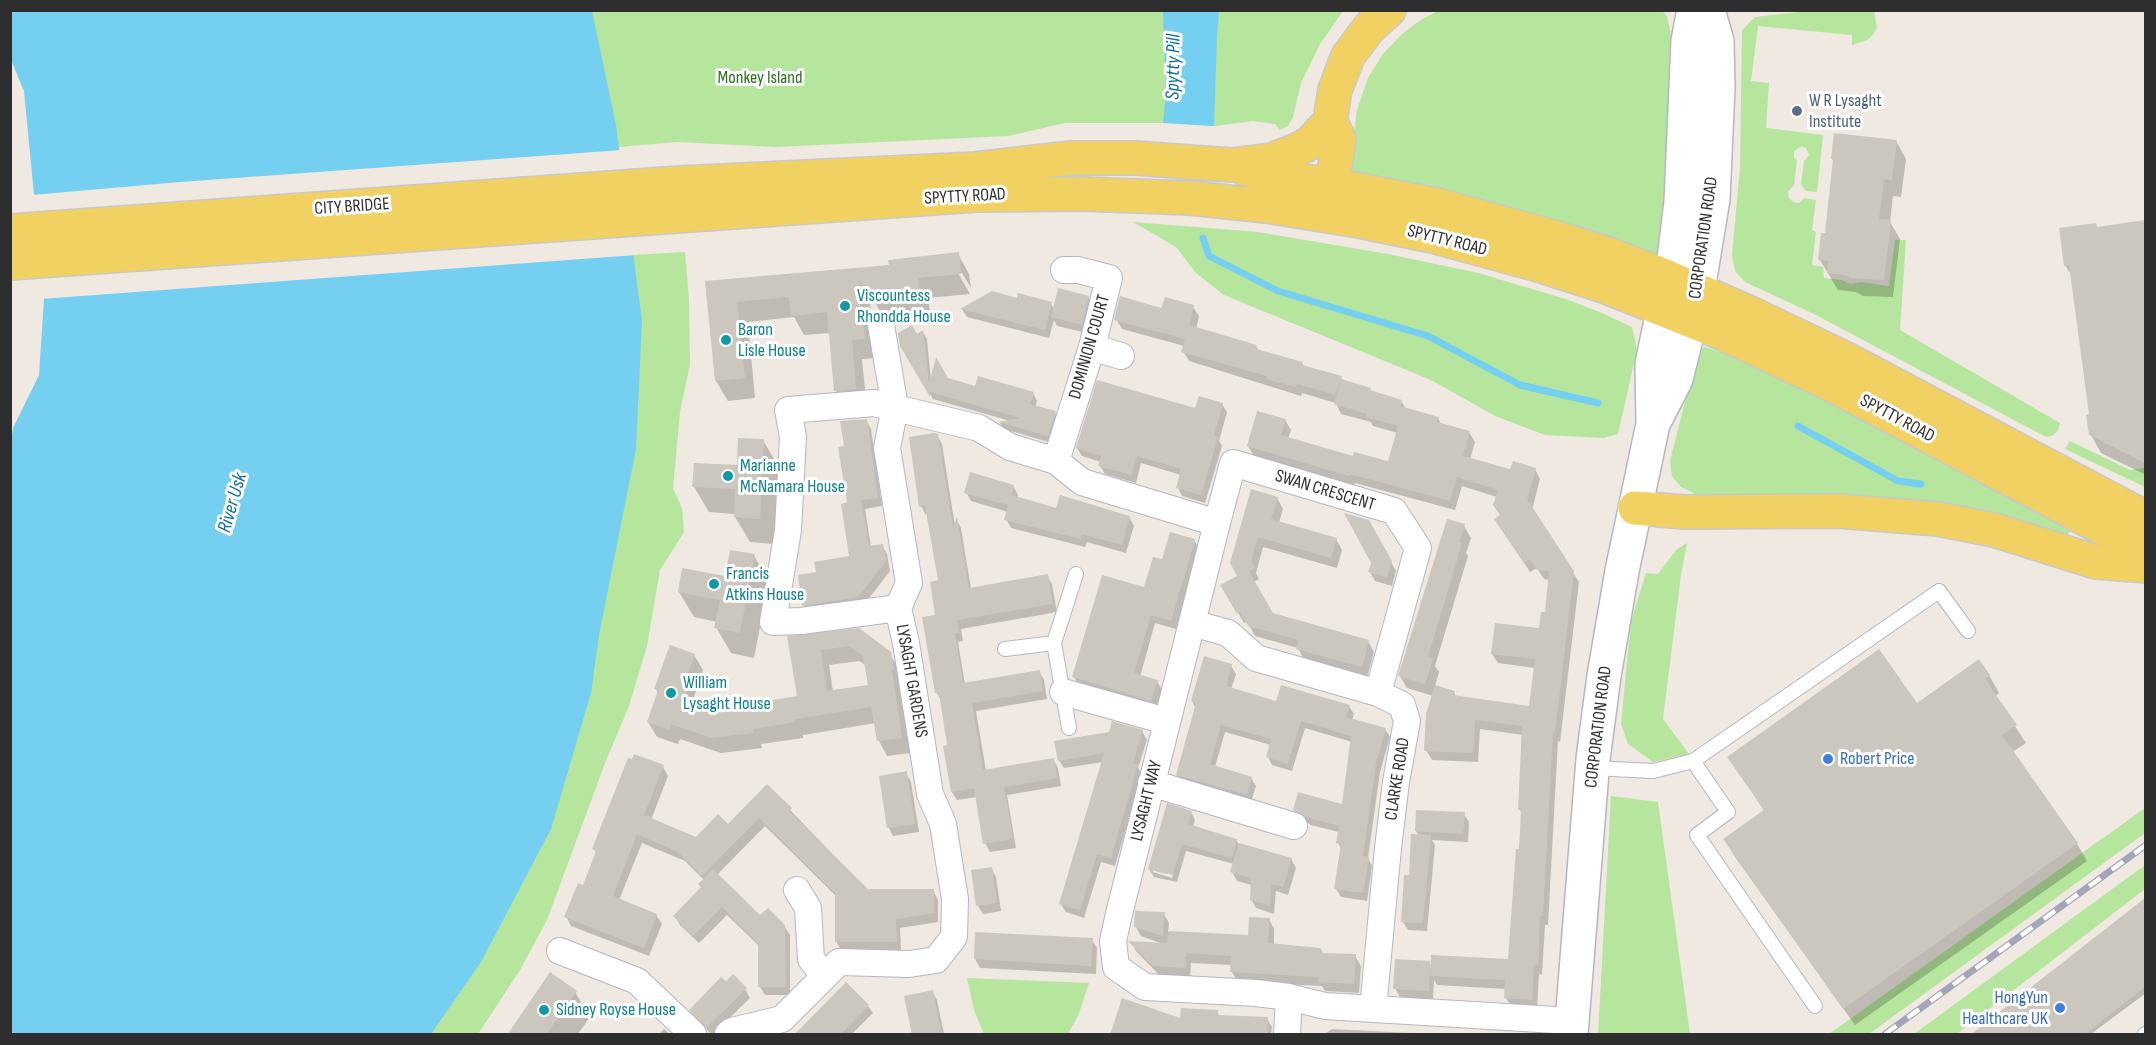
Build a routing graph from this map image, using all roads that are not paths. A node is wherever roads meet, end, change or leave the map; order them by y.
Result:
1 (1389, 10) edge
2 (1694, 10) edge
3 (1708, 10) edge
4 (1330, 121) junction
5 (1232, 165) junction
6 (975, 182) junction
7 (682, 199) junction
8 (1330, 200) junction
9 (17, 231) edge
10 (20, 262) edge
11 (1064, 270) dead end
12 (1680, 300) junction
13 (882, 325) dead end
14 (1092, 347) junction
15 (1121, 356) dead end
16 (895, 407) junction
17 (1056, 460) junction
18 (1635, 508) junction
19 (2145, 518) edge
20 (1217, 523) junction
21 (2145, 551) edge
22 (2145, 567) edge
23 (1076, 574) dead end
24 (898, 608) junction
25 (1192, 623) junction
26 (1968, 632) dead end
27 (1054, 644) junction
28 (1005, 649) dead end
29 (1063, 692) junction
30 (1378, 693) junction
31 (1166, 721) junction
32 (1069, 728) dead end
33 (1693, 761) junction
34 (1592, 768) junction
35 (1151, 783) junction
36 (1294, 826) dead end
37 (797, 890) dead end
38 (560, 951) dead end
39 (824, 976) junction
40 (1289, 997) junction
41 (1815, 1006) dead end
42 (1373, 1009) junction
43 (1571, 1028) edge
44 (693, 1035) edge
45 (728, 1035) edge
46 (1287, 1035) edge

1 - 4 main road
2 - 12 street, CORPORATION ROAD
3 - 12 street, CORPORATION ROAD
4 - 5 main road
4 - 8 main road
5 - 6 main road
5 - 8 main road
6 - 7 main road, SPYTTY ROAD
6 - 8 main road, SPYTTY ROAD
7 - 9 main road, CITY BRIDGE
7 - 10 main road, CITY BRIDGE
8 - 12 main road, SPYTTY ROAD
8 - 12 main road, SPYTTY ROAD
11 - 14 street, DOMINION COURT
12 - 18 street, CORPORATION ROAD
12 - 19 main road, SPYTTY ROAD
12 - 21 main road, SPYTTY ROAD
13 - 16 street, LYSAGHT GARDENS
14 - 15 street
14 - 17 street, DOMINION COURT
16 - 17 street
16 - 24 street, LYSAGHT GARDENS
16 - 24 street
17 - 20 street
18 - 22 main road
18 - 34 street, CORPORATION ROAD
20 - 25 street, LYSAGHT WAY
20 - 30 street, SWAN CRESCENT
23 - 27 lane
24 - 39 street, LYSAGHT GARDENS
25 - 30 street, CLARKE ROAD
25 - 31 street, LYSAGHT WAY
26 - 33 lane
27 - 28 lane
27 - 29 lane
29 - 31 street
29 - 32 lane
30 - 42 street, CLARKE ROAD
31 - 35 street, LYSAGHT WAY
33 - 34 lane
33 - 41 lane
34 - 43 street, CORPORATION ROAD
35 - 36 street
35 - 40 street, LYSAGHT WAY
37 - 39 street
38 - 44 street
39 - 45 street
40 - 42 street, LYSAGHT WAY
40 - 46 street
42 - 43 street, LYSAGHT WAY

